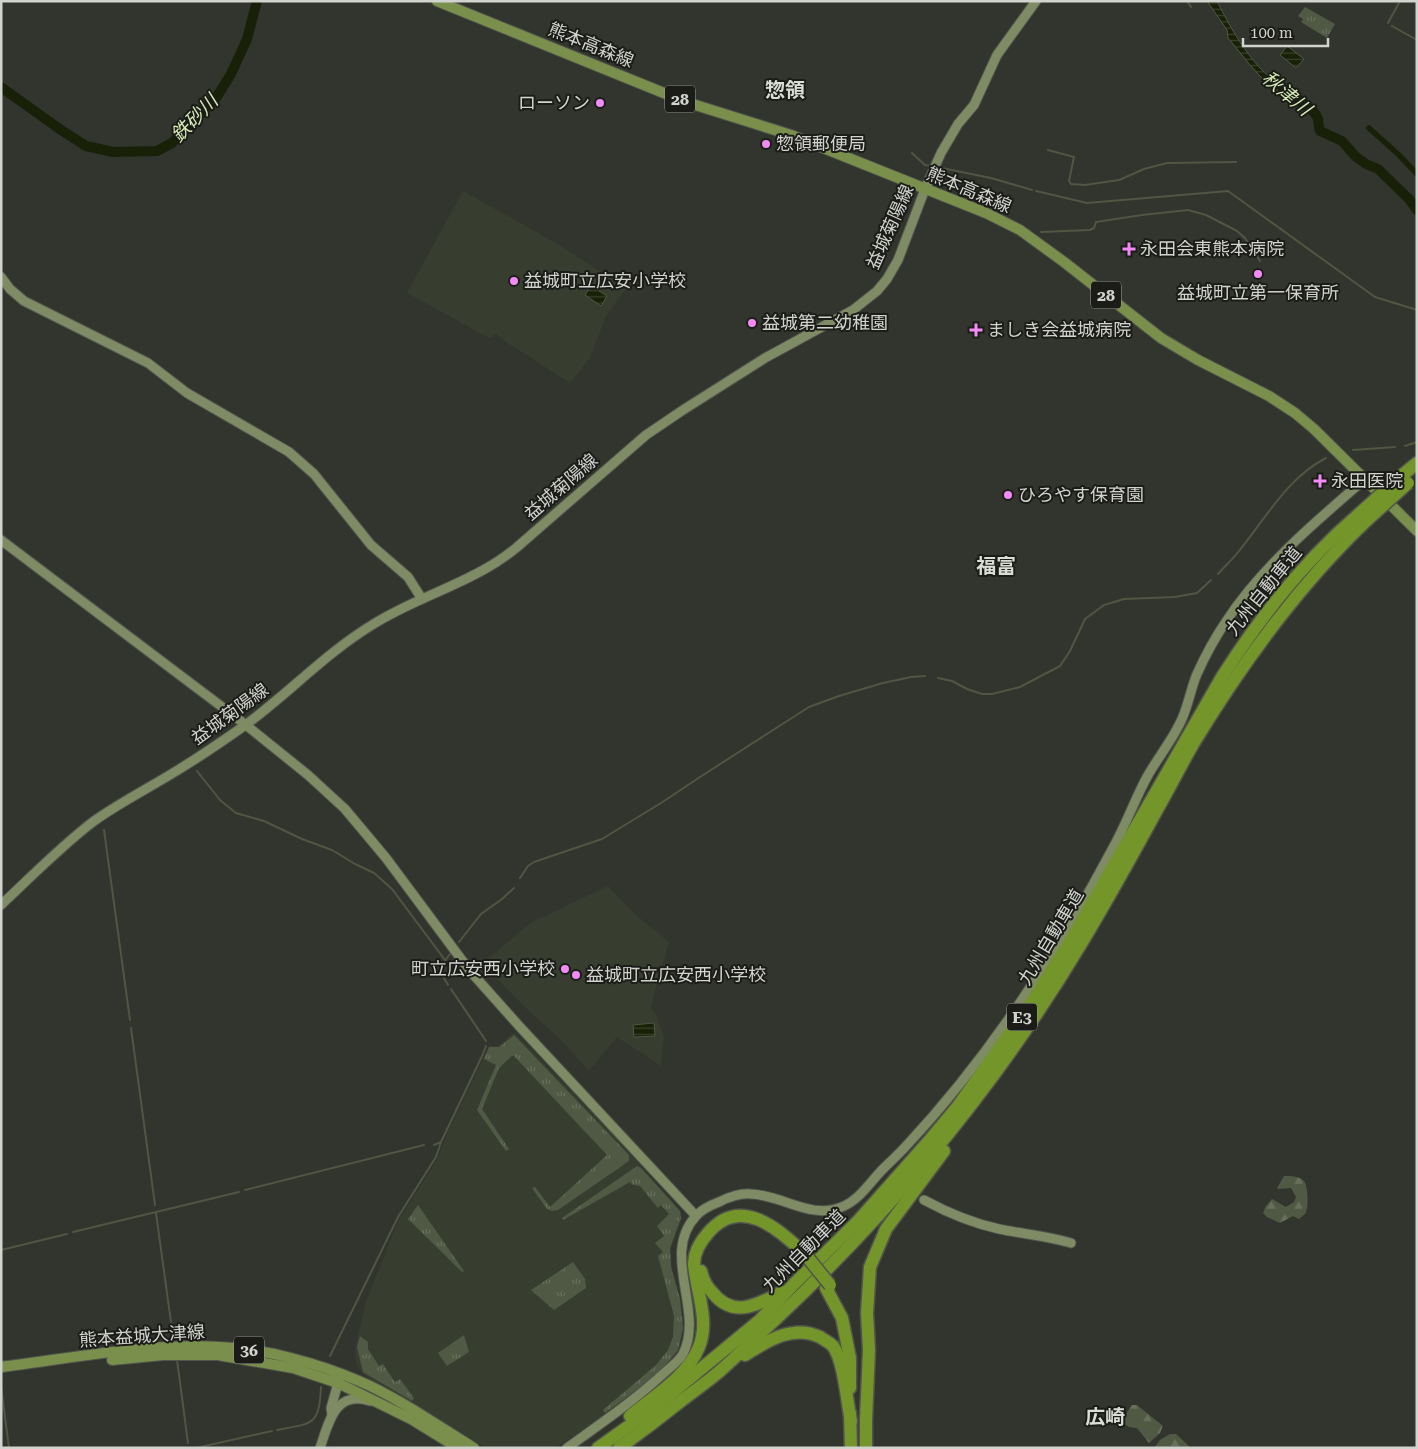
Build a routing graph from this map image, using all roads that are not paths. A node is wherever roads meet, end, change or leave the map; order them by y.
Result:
1 (437, 1) edge
2 (1036, 1) edge
3 (925, 188) junction
4 (1, 277) edge
5 (1417, 463) edge
6 (1408, 479) edge
7 (1364, 480) junction
8 (1363, 517) junction
9 (1417, 531) edge
10 (1, 540) edge
11 (422, 599) junction
12 (246, 725) junction
13 (1, 905) edge
14 (997, 1069) junction
15 (924, 1200) dead end
16 (696, 1216) junction
17 (1071, 1243) dead end
18 (802, 1255) junction
19 (794, 1284) junction
20 (828, 1286) junction
21 (1, 1367) edge
22 (332, 1371) junction
23 (1, 1372) edge
24 (719, 1372) junction
25 (360, 1382) junction
26 (338, 1383) junction
27 (332, 1411) junction
28 (411, 1419) junction
29 (866, 1420) junction
30 (850, 1422) junction
31 (314, 1448) edge
32 (320, 1448) edge
33 (458, 1448) edge
34 (474, 1448) edge
35 (568, 1448) edge
36 (591, 1448) edge
37 (598, 1448) edge
38 (619, 1448) edge
39 (851, 1448) edge
40 (866, 1448) edge

1 - 3 main road, 熊本高森線 / 28
2 - 3 street, 益城菊陽線
3 - 7 main road, 熊本高森線 / 28
3 - 11 street, 益城菊陽線
4 - 11 street
5 - 6 highway, 九州自動車道 / E3
6 - 8 highway, 九州自動車道 / E3, bridge
7 - 9 main road, 熊本高森線 / 28
7 - 16 street
8 - 14 highway, 九州自動車道 / E3
8 - 19 highway, 九州自動車道 / E3
10 - 12 street
11 - 12 street, 益城菊陽線
12 - 13 street, 益城菊陽線
12 - 16 street
14 - 24 highway, 九州自動車道 / E3
14 - 29 highway
15 - 17 street
16 - 35 street
18 - 19 highway
18 - 20 highway, bridge
18 - 36 highway
19 - 37 highway, 九州自動車道 / E3
20 - 29 highway
20 - 30 highway
21 - 22 main road, 熊本益城大津線 / 36
22 - 25 main road, 熊本益城大津線 / 36
22 - 26 street
23 - 26 main road, 熊本益城大津線 / 36
24 - 30 highway
24 - 38 highway, 九州自動車道 / E3
25 - 26 street
25 - 34 main road, 熊本益城大津線 / 36
26 - 27 street
26 - 28 main road, 熊本益城大津線 / 36
27 - 28 street
27 - 31 street
27 - 32 street
28 - 33 main road, 熊本益城大津線 / 36
29 - 40 highway
30 - 39 highway

